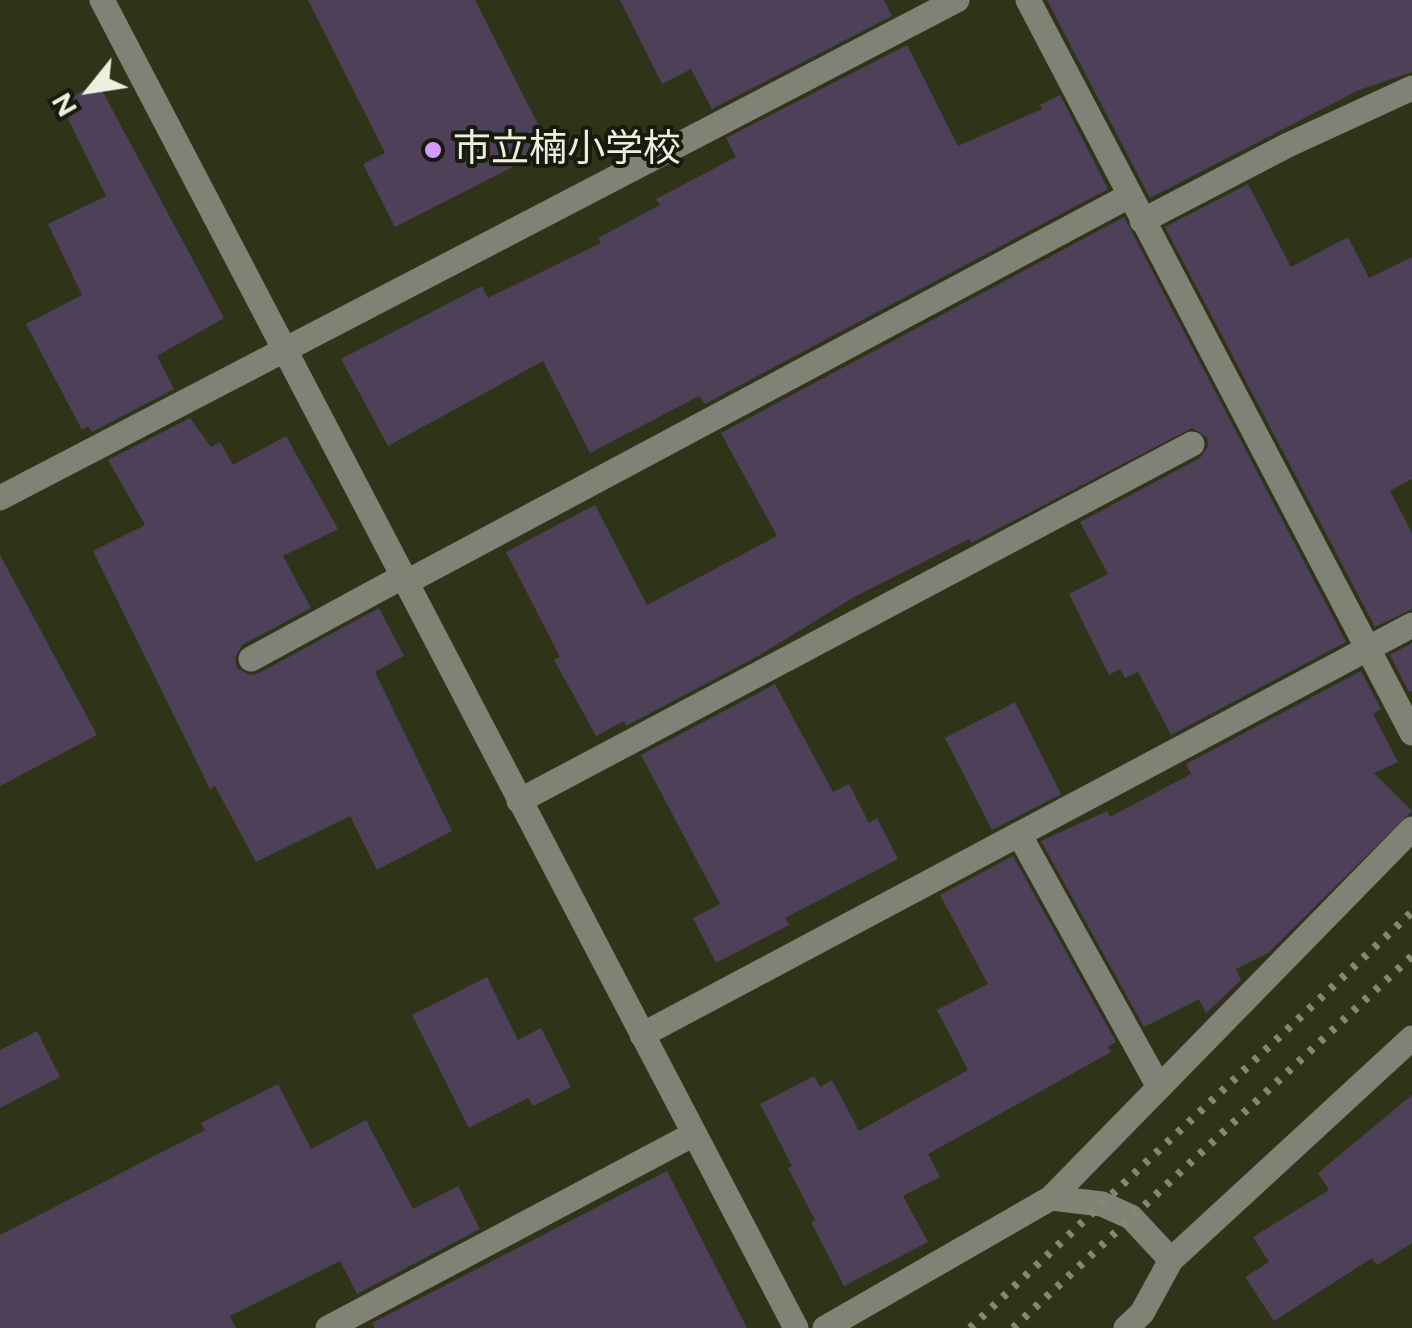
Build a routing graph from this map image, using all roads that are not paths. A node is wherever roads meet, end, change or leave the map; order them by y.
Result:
1 (102, 0) edge
2 (957, 0) edge
3 (1028, 0) edge
4 (1412, 88) edge
5 (1129, 196) junction
6 (1142, 221) junction
7 (283, 351) junction
8 (1192, 444) dead end
9 (0, 498) edge
10 (403, 580) junction
11 (1412, 625) edge
12 (1367, 648) junction
13 (251, 659) dead end
14 (1412, 733) edge
15 (519, 801) junction
16 (1412, 829) edge
17 (1018, 834) junction
18 (642, 1035) junction
19 (1412, 1038) edge
20 (1158, 1088) junction
21 (694, 1134) junction
22 (1051, 1198) junction
23 (1171, 1260) junction
24 (328, 1328) edge
25 (796, 1328) edge
26 (825, 1328) edge
27 (1126, 1328) edge

1 - 7 street
2 - 7 street
3 - 5 street
4 - 6 street
5 - 6 street
5 - 10 street
6 - 12 street
7 - 9 street
7 - 10 street
8 - 15 street
10 - 13 street
10 - 15 street
11 - 12 street
12 - 14 street
12 - 17 street
15 - 18 street
16 - 20 street
17 - 18 street
17 - 20 street
18 - 21 street
19 - 23 street
20 - 22 street
21 - 24 street
21 - 25 street
22 - 23 street
22 - 26 street
23 - 27 street

